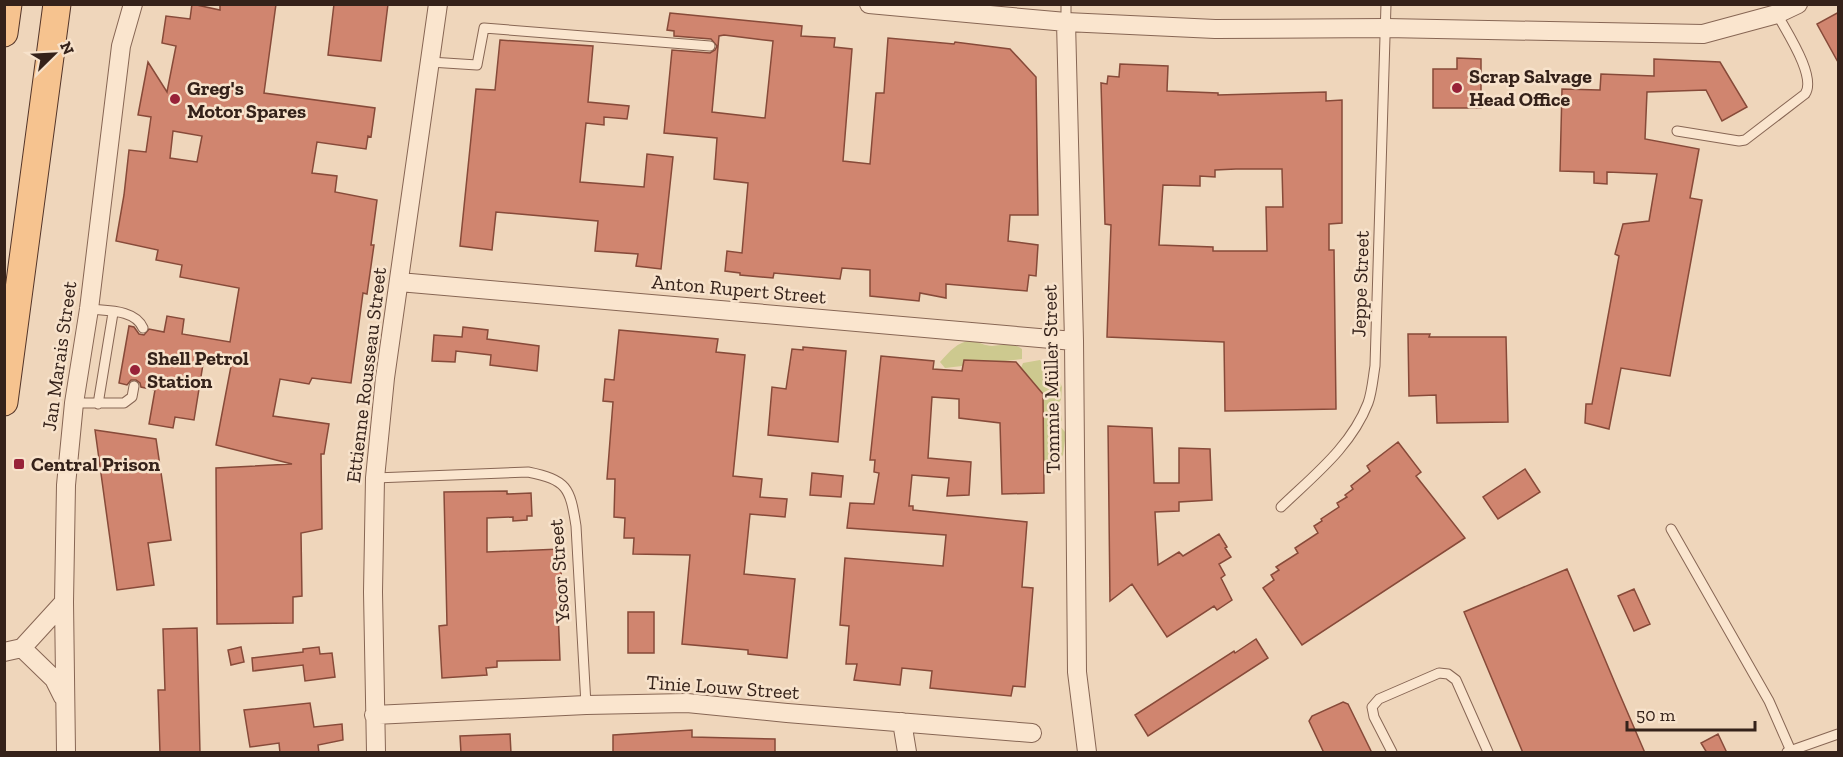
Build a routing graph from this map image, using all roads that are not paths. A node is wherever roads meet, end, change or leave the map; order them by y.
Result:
1 (8, 4) edge
2 (57, 4) edge
3 (133, 4) edge
4 (438, 4) edge
5 (869, 4) edge
6 (1386, 4) edge
7 (1798, 4) edge
8 (1066, 14) edge
9 (1777, 14) junction
10 (1386, 28) junction
11 (4, 33) edge
12 (710, 46) dead end
13 (430, 62) junction
14 (1677, 131) dead end
15 (399, 282) junction
16 (89, 309) junction
17 (113, 312) junction
18 (143, 328) dead end
19 (1074, 341) junction
20 (134, 386) dead end
21 (4, 402) edge
22 (74, 403) junction
23 (98, 404) junction
24 (375, 478) junction
25 (1281, 507) dead end
26 (1671, 529) dead end
27 (64, 602) junction
28 (13, 650) edge
29 (65, 701) junction
30 (586, 705) junction
31 (374, 715) junction
32 (902, 722) junction
33 (1032, 733) dead end
34 (1839, 734) edge
35 (1789, 752) edge
36 (66, 753) edge
37 (376, 753) edge
38 (907, 753) edge
39 (1088, 753) edge
40 (1392, 753) edge
41 (1488, 753) edge

1 - 11 main road
2 - 21 main road
3 - 16 street, Jan Marais Street
4 - 13 street, Ettienne Rousseau Street
5 - 8 street
6 - 10 lane, Jeppe Street
7 - 9 street
8 - 10 street
8 - 19 street, Tommie Müller Street
9 - 10 street
9 - 14 lane
10 - 25 lane, Jeppe Street
12 - 13 lane
13 - 15 street, Ettienne Rousseau Street
15 - 19 street, Anton Rupert Street
15 - 24 street, Ettienne Rousseau Street
16 - 17 lane
16 - 22 street, Jan Marais Street
17 - 18 lane
17 - 23 lane
19 - 39 street, Tommie Müller Street
20 - 23 lane
22 - 23 lane
22 - 27 street, Jan Marais Street
24 - 30 lane, Yscor Street
24 - 31 street, Ettienne Rousseau Street
26 - 35 lane
27 - 28 street
27 - 29 street, Jan Marais Street
28 - 29 street
29 - 36 street, Jan Marais Street
30 - 31 street, Tinie Louw Street
30 - 32 street, Tinie Louw Street
31 - 37 street, Ettienne Rousseau Street
32 - 33 street, Tinie Louw Street
32 - 38 street
34 - 35 lane
40 - 41 lane

